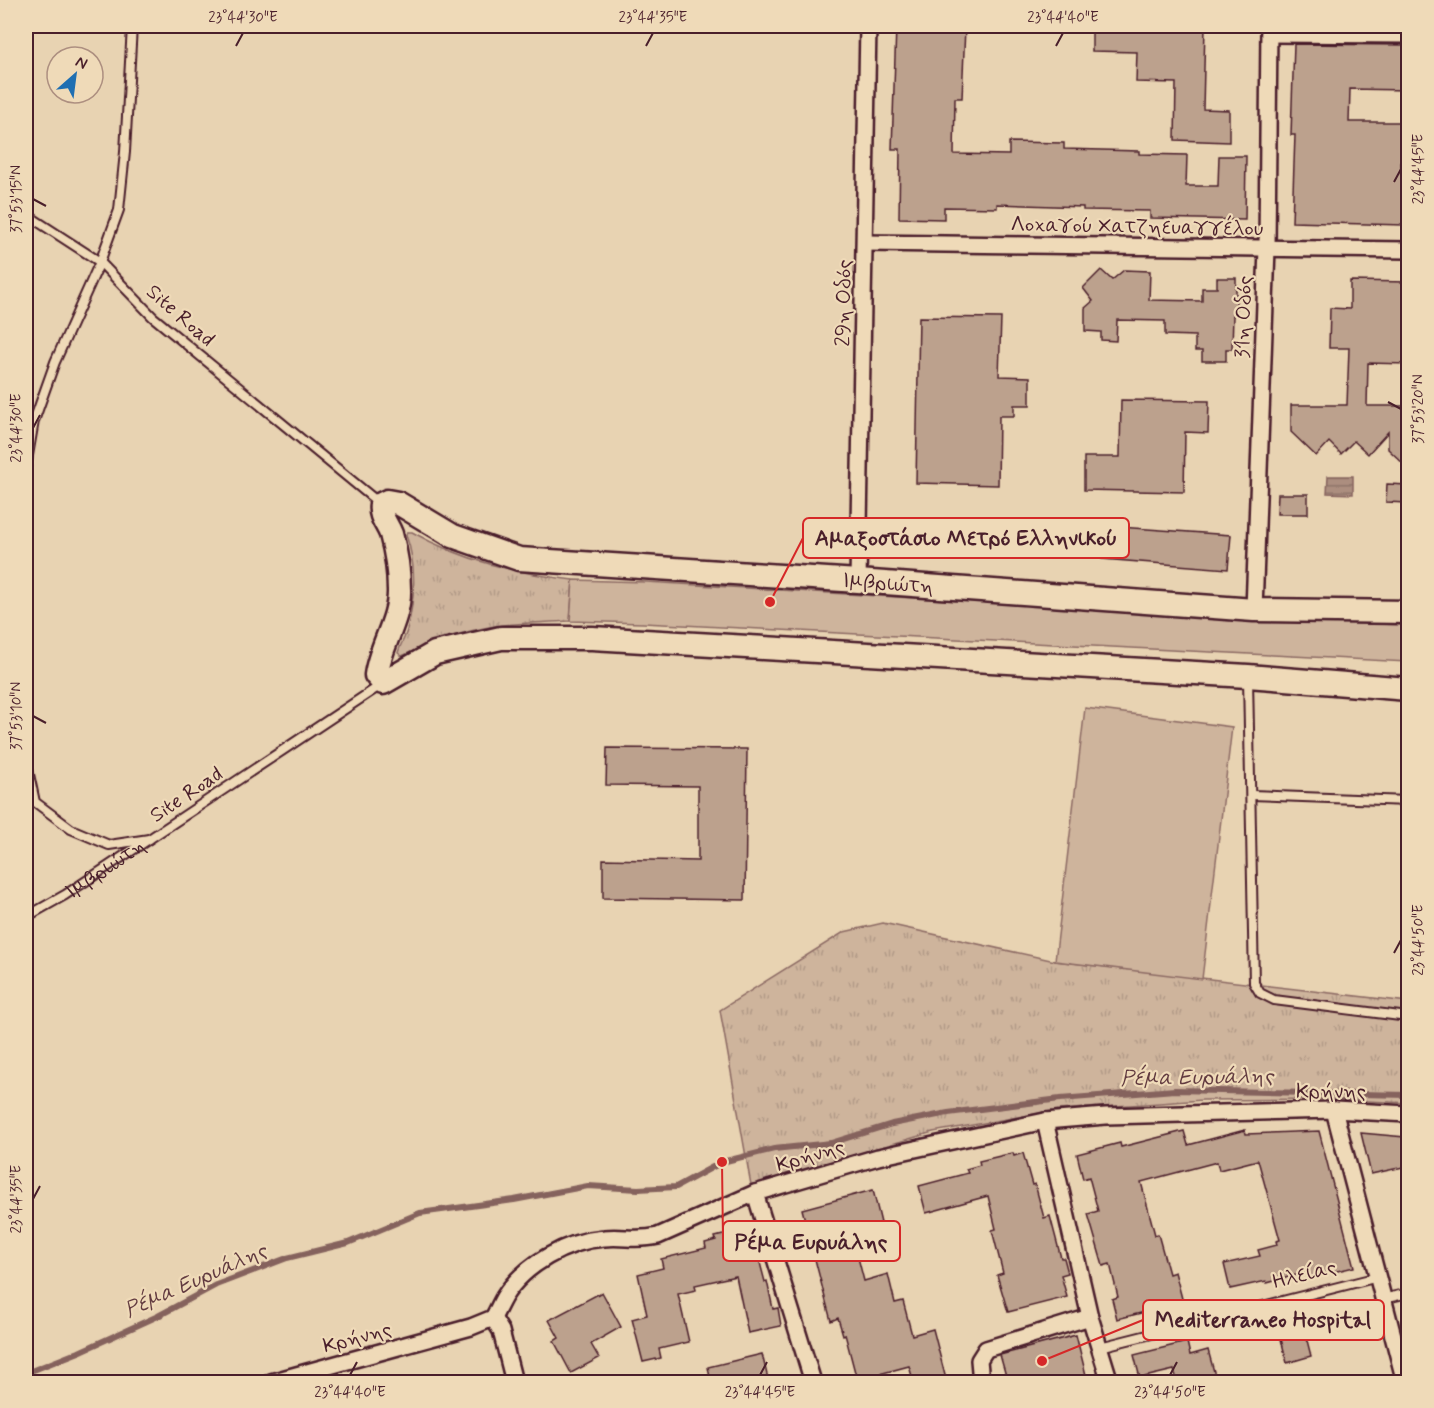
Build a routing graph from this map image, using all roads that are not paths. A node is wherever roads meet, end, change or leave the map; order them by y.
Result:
1 (132, 26) edge
2 (868, 26) edge
3 (1269, 30) edge
4 (1408, 35) edge
5 (26, 214) edge
6 (865, 243) junction
7 (1266, 249) junction
8 (1408, 250) edge
9 (100, 262) junction
10 (26, 467) edge
11 (381, 504) junction
12 (858, 580) junction
13 (1254, 610) junction
14 (1408, 612) edge
15 (1248, 676) junction
16 (383, 683) junction
17 (1408, 689) edge
18 (26, 760) edge
19 (1251, 795) junction
20 (1408, 801) edge
21 (153, 838) junction
22 (26, 917) edge
23 (1408, 1017) edge
24 (1334, 1110) junction
25 (1408, 1114) edge
26 (1045, 1121) junction
27 (755, 1193) junction
28 (1378, 1276) junction
29 (1408, 1293) edge
30 (1383, 1299) junction
31 (1090, 1317) junction
32 (493, 1318) junction
33 (1100, 1347) junction
34 (271, 1383) edge
35 (514, 1383) edge
36 (813, 1383) edge
37 (981, 1383) edge
38 (1110, 1383) edge
39 (1405, 1383) edge

1 - 9 lane
2 - 6 street, 29η Οδός
3 - 4 street
3 - 7 street, 31η Οδός
5 - 9 lane
6 - 7 street, Λοχαγού Χατζηευαγγέλου
6 - 12 street, 29η Οδός
7 - 8 street, Λοχαγού Χατζηευαγγέλου
7 - 13 street, 31η Οδός
9 - 10 lane
9 - 11 lane, Site Road
11 - 12 street, Ιμβριώτη
11 - 16 street
12 - 13 street, Ιμβριώτη
13 - 14 street, Ιμβριώτη
15 - 16 street
15 - 17 street
15 - 19 lane
16 - 21 lane, Site Road
18 - 21 lane, Site Road
19 - 20 lane
19 - 23 lane
21 - 22 lane, Ιμβριώτη
24 - 25 street, Κρήνης
24 - 26 street, Κρήνης
24 - 28 street
26 - 27 street, Κρήνης
26 - 31 street
27 - 32 street, Κρήνης
27 - 36 street
28 - 30 street
28 - 33 lane, Ηλείας
29 - 30 lane
30 - 39 street
31 - 33 street
31 - 37 street
32 - 34 street, Κρήνης
32 - 35 street
33 - 38 street

